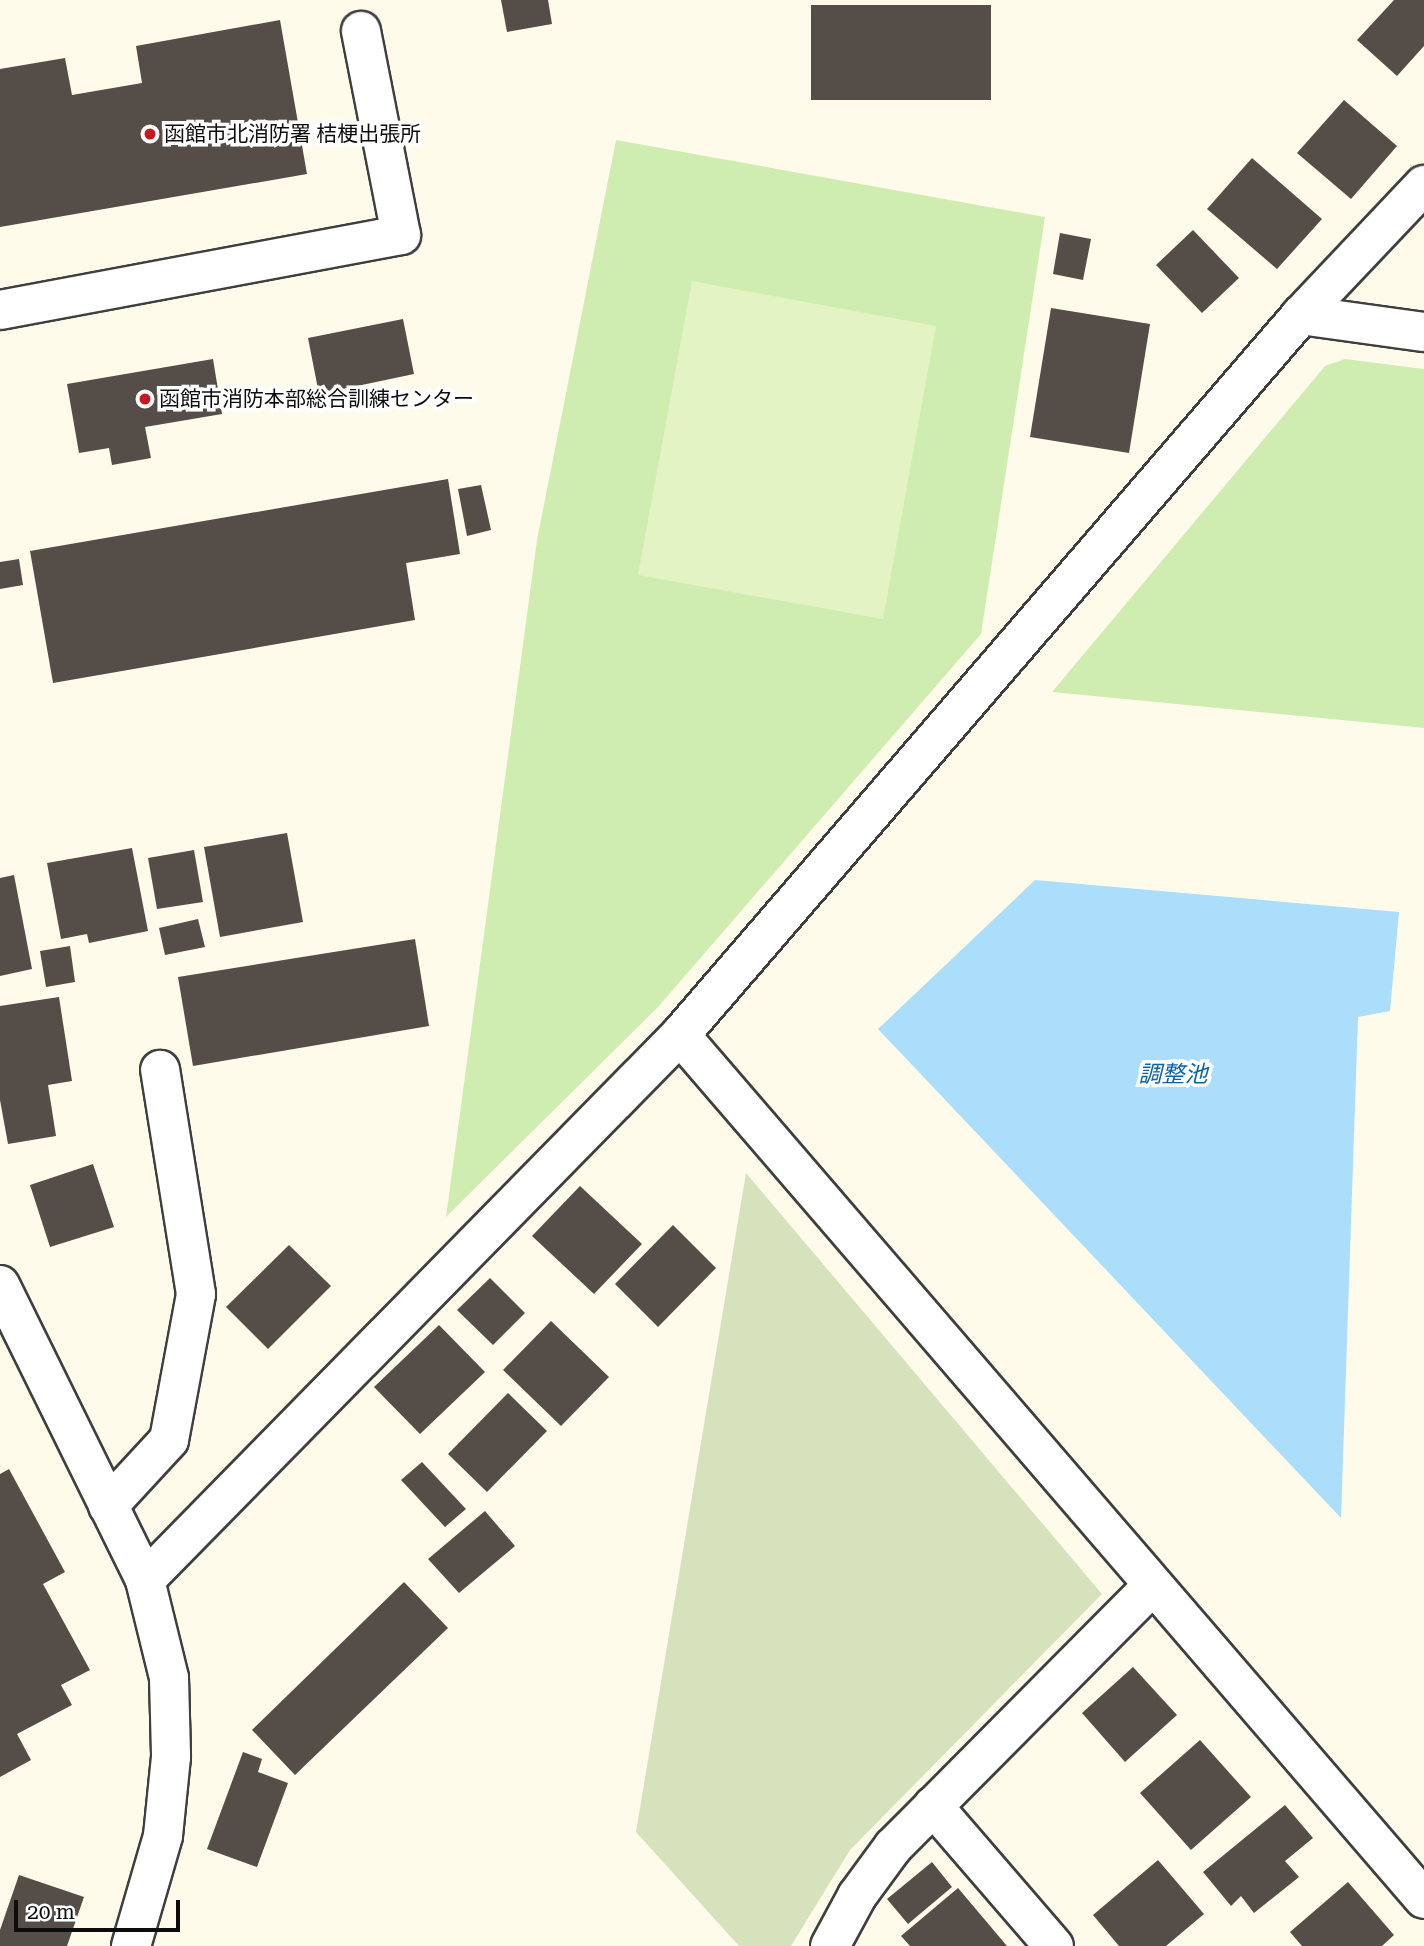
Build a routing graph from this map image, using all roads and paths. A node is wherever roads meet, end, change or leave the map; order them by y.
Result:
1 (361, 31) dead end
2 (1424, 185) edge
3 (0, 310) edge
4 (1301, 315) junction
5 (1424, 332) edge
6 (680, 1035) junction
7 (160, 1070) dead end
8 (0, 1285) edge
9 (108, 1506) junction
10 (145, 1580) junction
11 (1153, 1585) junction
12 (933, 1806) junction
13 (1424, 1899) edge
14 (131, 1946) edge
15 (830, 1946) edge
16 (1054, 1946) edge

1 - 3 street
2 - 4 street
4 - 5 street
4 - 6 street
6 - 10 street
6 - 11 street
7 - 9 street
8 - 9 street
9 - 10 street
10 - 14 street
11 - 12 street
11 - 13 street
12 - 15 street
12 - 16 street

